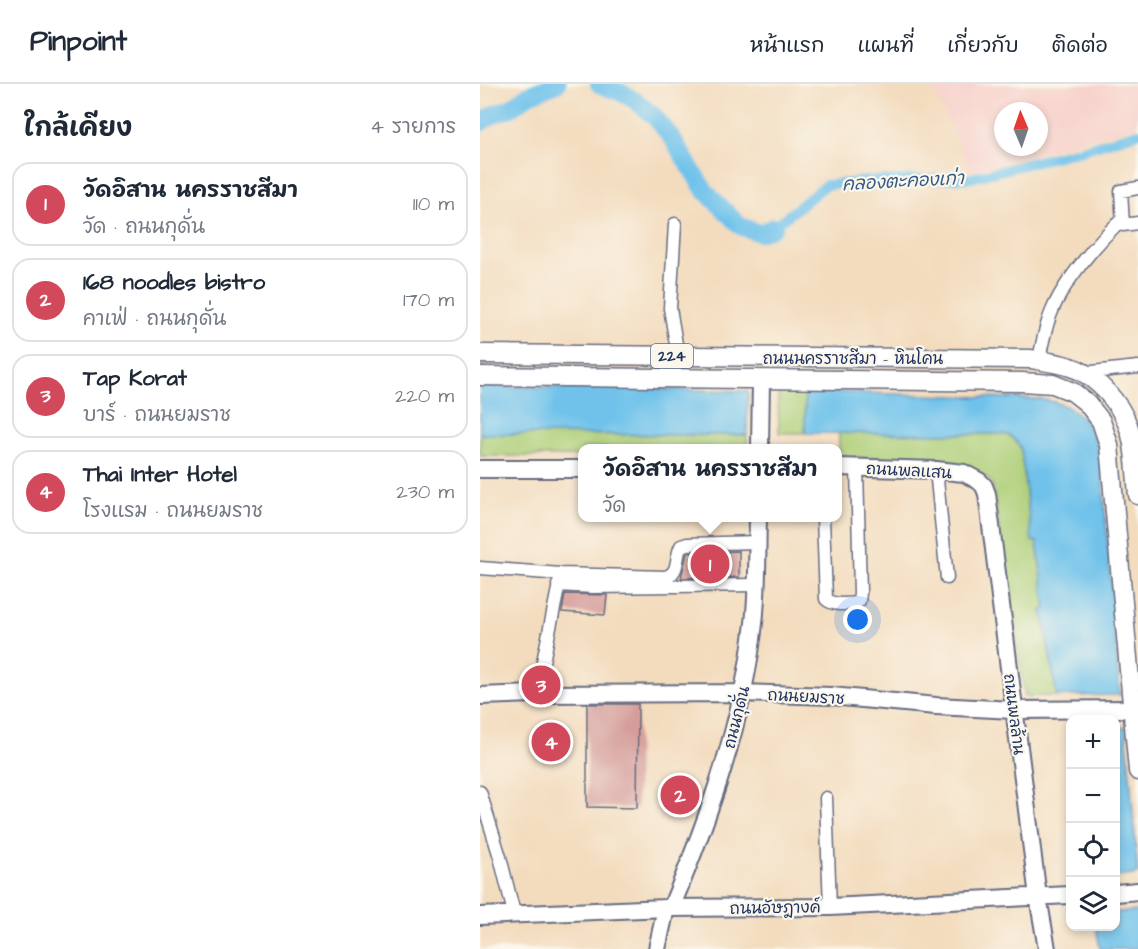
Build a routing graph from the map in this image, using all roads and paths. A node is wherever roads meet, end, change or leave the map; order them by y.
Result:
1 (1138, 188) edge
2 (1123, 219) junction
3 (1138, 223) edge
4 (675, 224) dead end
5 (480, 354) edge
6 (678, 356) junction
7 (761, 357) junction
8 (1039, 360) junction
9 (1138, 367) edge
10 (1083, 373) junction
11 (480, 376) edge
12 (761, 380) junction
13 (760, 444) edge
14 (842, 467) edge
15 (857, 467) junction
16 (480, 469) edge
17 (578, 469) edge
18 (936, 470) junction
19 (979, 481) joint
20 (1138, 495) edge
21 (758, 522) edge
22 (823, 522) edge
23 (757, 542) junction
24 (480, 568) edge
25 (947, 578) dead end
26 (560, 580) junction
27 (757, 585) junction
28 (743, 693) junction
29 (534, 694) junction
30 (480, 696) edge
31 (1135, 709) edge
32 (1014, 710) junction
33 (1138, 771) edge
34 (480, 792) edge
35 (826, 798) dead end
36 (1138, 891) edge
37 (1120, 893) edge
38 (1066, 895) edge
39 (1038, 897) junction
40 (830, 907) junction
41 (669, 908) junction
42 (514, 914) junction
43 (480, 916) edge
44 (657, 949) edge
45 (1047, 949) edge

1 - 2 street
2 - 3 street
2 - 8 street
4 - 6 street
5 - 6 main road, ถนนนครราชสีมา - หินโคน / 224
6 - 7 main road, ถนนนครราชสีมา - หินโคน / 224
7 - 8 main road, ถนนนครราชสีมา - หินโคน / 224
7 - 12 main road
8 - 10 main road, ถนนนครราชสีมา - หินโคน / 224
9 - 10 street
10 - 20 main road, ถนนนครราชสีมา - หินโคน / 224
11 - 12 main road, ถนนนครราชสีมา - หินโคน / 224
12 - 13 street
12 - 31 main road, ถนนนครราชสีมา - หินโคน / 224
14 - 15 street, ถนนพลแสน
15 - 18 street, ถนนพลแสน
15 - 22 street
16 - 17 street
18 - 19 street, ถนนพลแสน
18 - 25 street
19 - 32 street, ถนนพลล้าน
21 - 23 street, ถนนกุดั่น
23 - 26 street
23 - 27 street, ถนนกุดั่น
24 - 26 street
26 - 27 street
26 - 29 street
27 - 28 street, ถนนกุดั่น
28 - 29 street, ถนนยมราช
28 - 32 street, ถนนยมราช
28 - 41 street, ถนนกุดั่น
29 - 30 street, ถนนยมราช
31 - 32 street, ถนนยมราช
31 - 33 main road, ถนนนครราชสีมา - หินโคน
32 - 39 street, ถนนพลล้าน
34 - 42 street
35 - 40 street
36 - 37 street
38 - 39 street, ถนนอัษฎางค์
39 - 40 street, ถนนอัษฎางค์
39 - 45 street, ถนนพลล้าน
40 - 41 street, ถนนอัษฎางค์
41 - 42 street, ถนนอัษฎางค์
41 - 44 street, ถนนกุดั่น
42 - 43 street, ถนนอัษฎางค์

